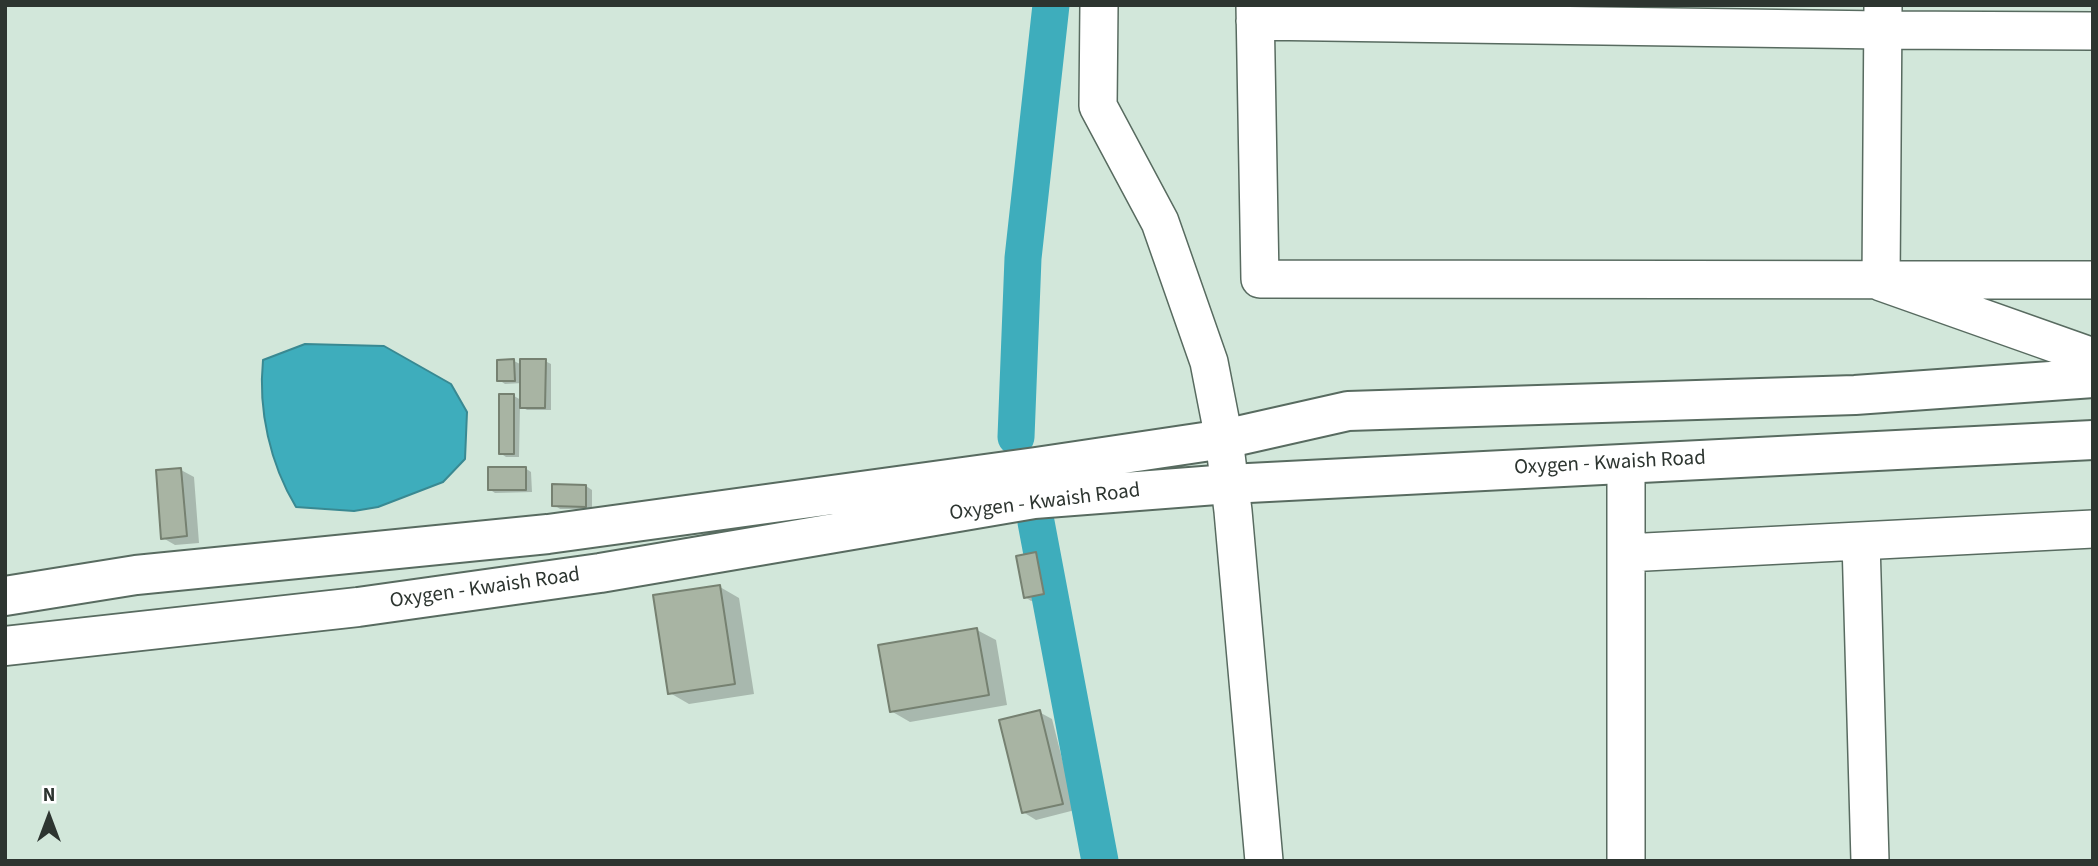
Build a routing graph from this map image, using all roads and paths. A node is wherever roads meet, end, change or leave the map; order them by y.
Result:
1 (1099, 5) edge
2 (1255, 13) edge
3 (1883, 18) edge
4 (2093, 31) edge
5 (2093, 280) edge
6 (1881, 282) junction
7 (2093, 357) edge
8 (2093, 378) edge
9 (1224, 439) junction
10 (2093, 440) edge
11 (1626, 464) junction
12 (1229, 484) junction
13 (2093, 529) edge
14 (1861, 541) junction
15 (1626, 553) junction
16 (5, 596) edge
17 (5, 646) edge
18 (1264, 861) edge
19 (1626, 861) edge
20 (1870, 861) edge

1 - 9 street
2 - 3 street
2 - 6 street
3 - 4 street
3 - 6 street
5 - 6 street
6 - 7 street
8 - 9 main road, Oxygen - Kwaish Road
9 - 12 street
9 - 16 main road, Oxygen - Kwaish Road
10 - 11 main road, Oxygen - Kwaish Road
11 - 12 main road, Oxygen - Kwaish Road
11 - 15 street
12 - 17 main road, Oxygen - Kwaish Road
12 - 18 street
13 - 14 street
14 - 15 street
14 - 20 street
15 - 19 street

